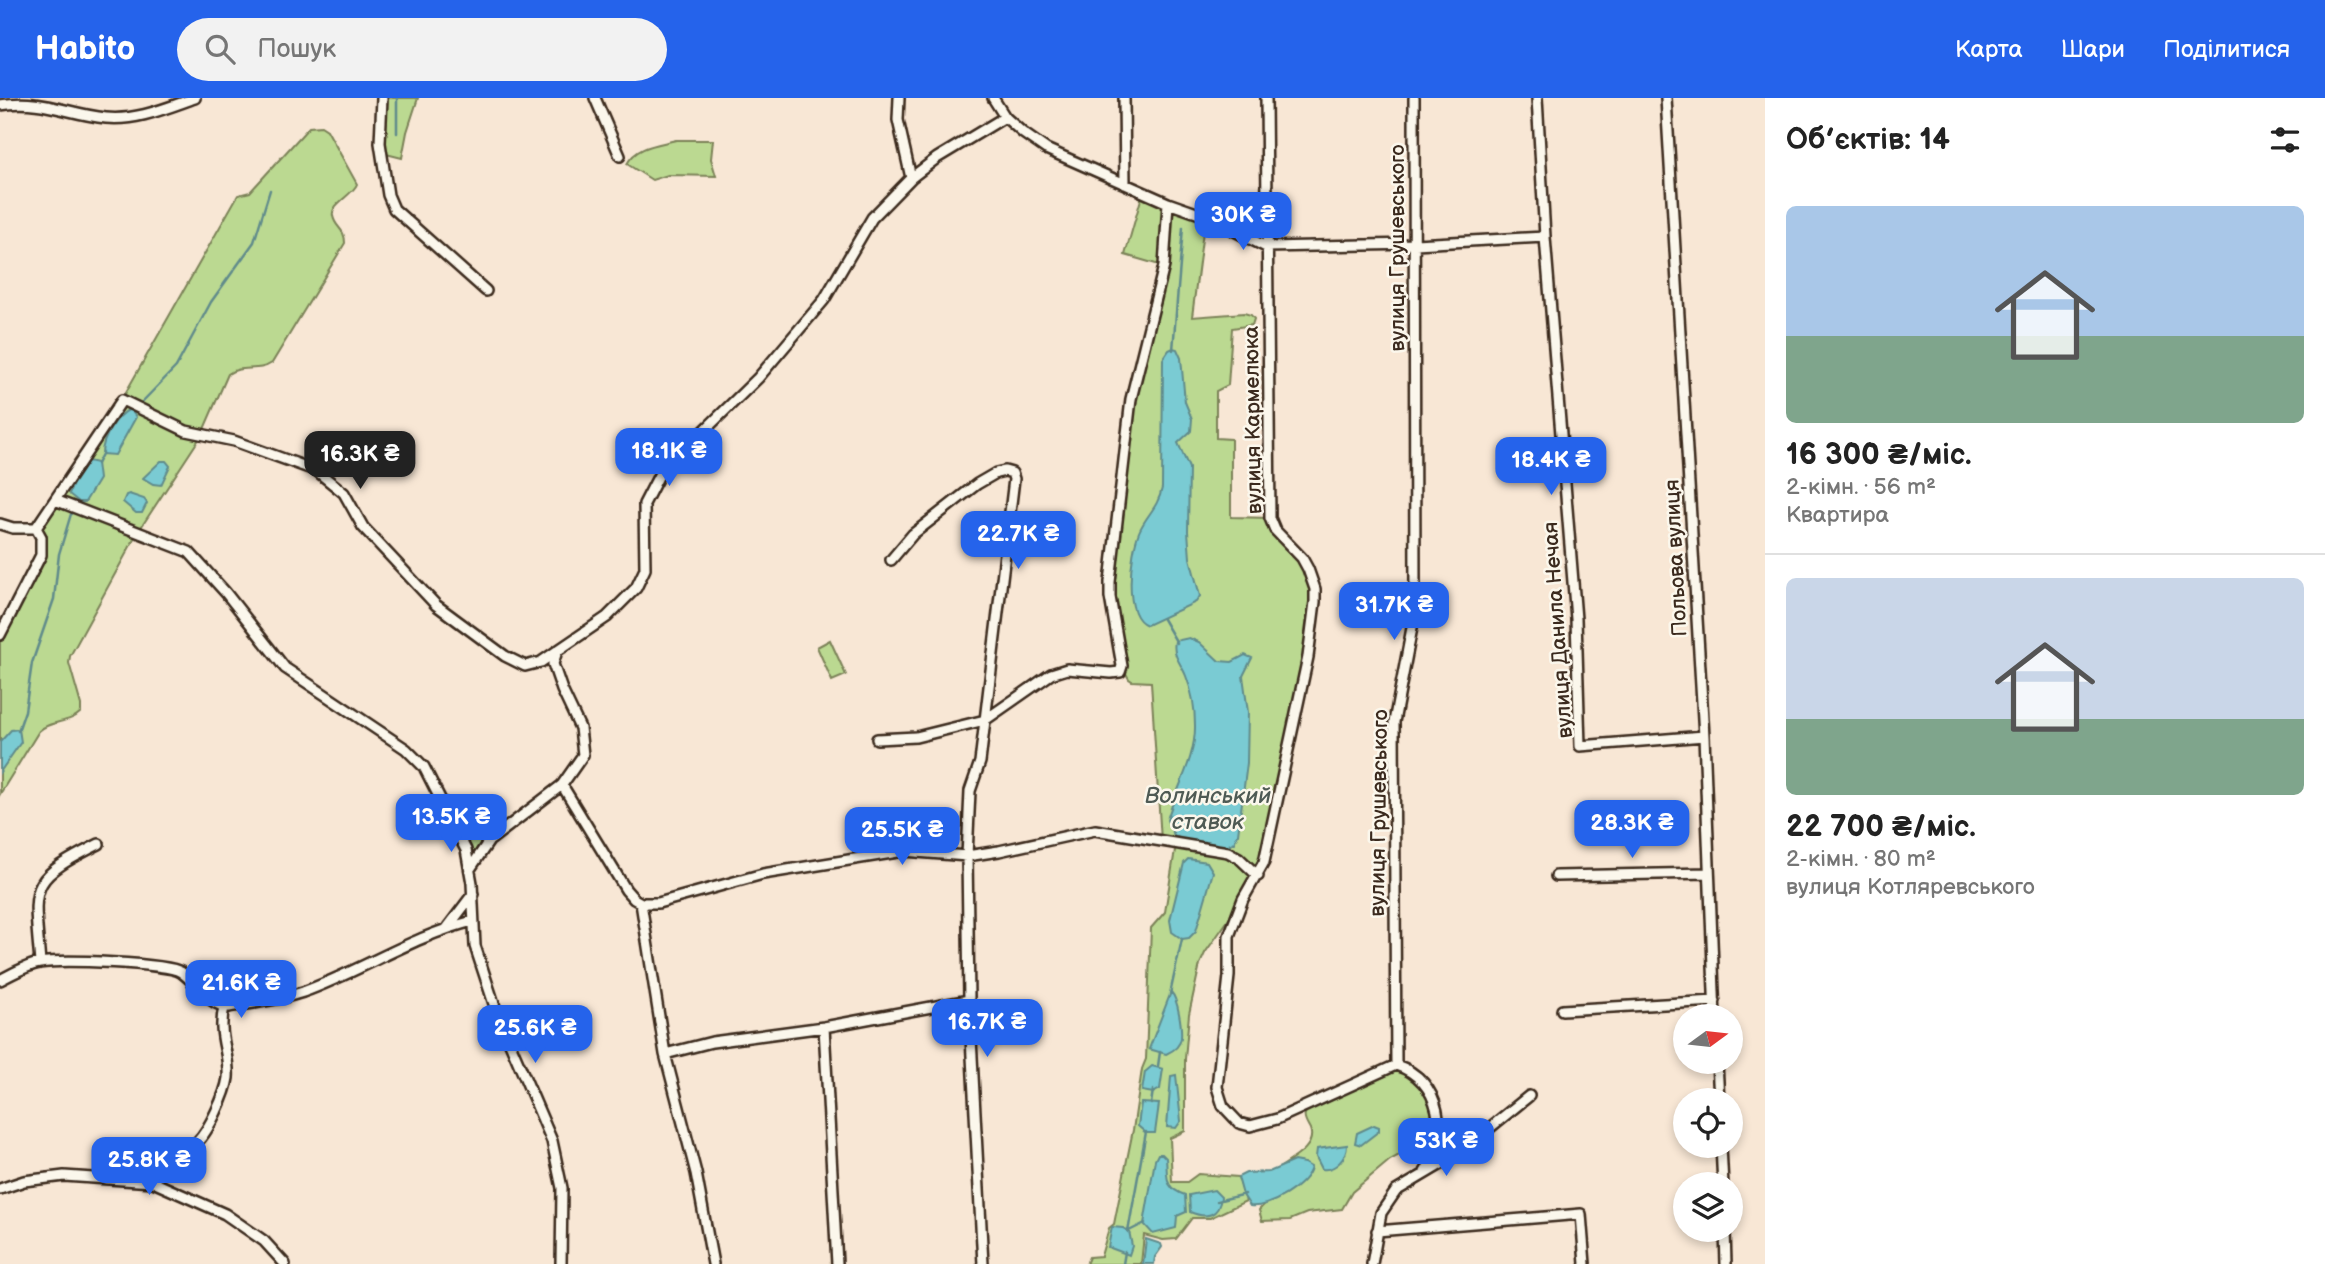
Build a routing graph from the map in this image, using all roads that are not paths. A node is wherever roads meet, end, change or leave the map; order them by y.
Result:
1 (194, 98) edge
2 (382, 98) edge
3 (595, 98) edge
4 (899, 98) edge
5 (993, 98) edge
6 (1124, 98) edge
7 (1266, 98) edge
8 (1414, 98) edge
9 (1537, 98) edge
10 (1666, 98) edge
11 (23, 100) edge
12 (0, 105) edge
13 (1005, 117) junction
14 (620, 156) dead end
15 (911, 178) junction
16 (1125, 184) junction
17 (1168, 203) junction
18 (1545, 237) junction
19 (1415, 244) junction
20 (1266, 247) junction
21 (485, 291) dead end
22 (55, 500) junction
23 (0, 524) edge
24 (36, 528) junction
25 (891, 560) dead end
26 (0, 635) edge
27 (557, 651) junction
28 (985, 720) junction
29 (1704, 736) junction
30 (877, 739) dead end
31 (562, 785) junction
32 (457, 830) junction
33 (501, 830) junction
34 (99, 844) dead end
35 (967, 856) junction
36 (470, 869) junction
37 (1709, 873) junction
38 (1258, 876) junction
39 (1556, 876) dead end
40 (472, 894) junction
41 (641, 903) junction
42 (473, 921) junction
43 (446, 928) junction
44 (40, 963) junction
45 (0, 980) edge
46 (969, 1000) junction
47 (1715, 1001) joint
48 (224, 1007) junction
49 (1562, 1010) dead end
50 (824, 1027) junction
51 (666, 1054) junction
52 (1396, 1065) junction
53 (1529, 1096) dead end
54 (1425, 1172) junction
55 (153, 1182) junction
56 (0, 1189) edge
57 (1377, 1231) junction
58 (1725, 1242) edge
59 (285, 1264) edge
60 (561, 1264) edge
61 (713, 1264) edge
62 (837, 1264) edge
63 (983, 1264) edge
64 (1372, 1264) edge
65 (1585, 1264) edge
66 (1726, 1264) edge

1 - 11 street
2 - 21 street
3 - 14 street
4 - 15 street
5 - 13 street
6 - 16 street
7 - 20 street, вулиця Кармелюка
8 - 19 street, вулиця Грушевського
9 - 18 street, вулиця Данила Нечая
10 - 29 street, Польова вулиця
11 - 12 street
13 - 15 street
13 - 16 street
15 - 27 street
16 - 17 street
17 - 20 street
17 - 28 street
18 - 19 street
18 - 29 street, вулиця Данила Нечая
19 - 20 street
19 - 52 street, вулиця Грушевського
20 - 38 street, вулиця Кармелюка
22 - 24 street
22 - 27 street
22 - 32 street
23 - 24 street
24 - 26 street
25 - 28 street
27 - 31 street
28 - 30 street
28 - 35 street
29 - 37 street, Польова вулиця
31 - 33 street
31 - 41 street
32 - 33 street
32 - 36 street
33 - 36 street
34 - 44 street
35 - 38 street
35 - 41 street
35 - 46 street
36 - 40 street
37 - 39 street
37 - 47 street, Польова вулиця
38 - 52 street, вулиця Кармелюка
40 - 42 street
40 - 43 street
41 - 51 street
42 - 43 street
42 - 60 street
43 - 48 street
44 - 45 street
44 - 48 street
46 - 50 street
46 - 63 street
47 - 49 street
48 - 55 street
50 - 51 street
50 - 62 street
51 - 61 street
52 - 54 street
53 - 54 street
54 - 57 street
55 - 56 street
55 - 59 street
57 - 64 street
57 - 65 street
58 - 66 street

